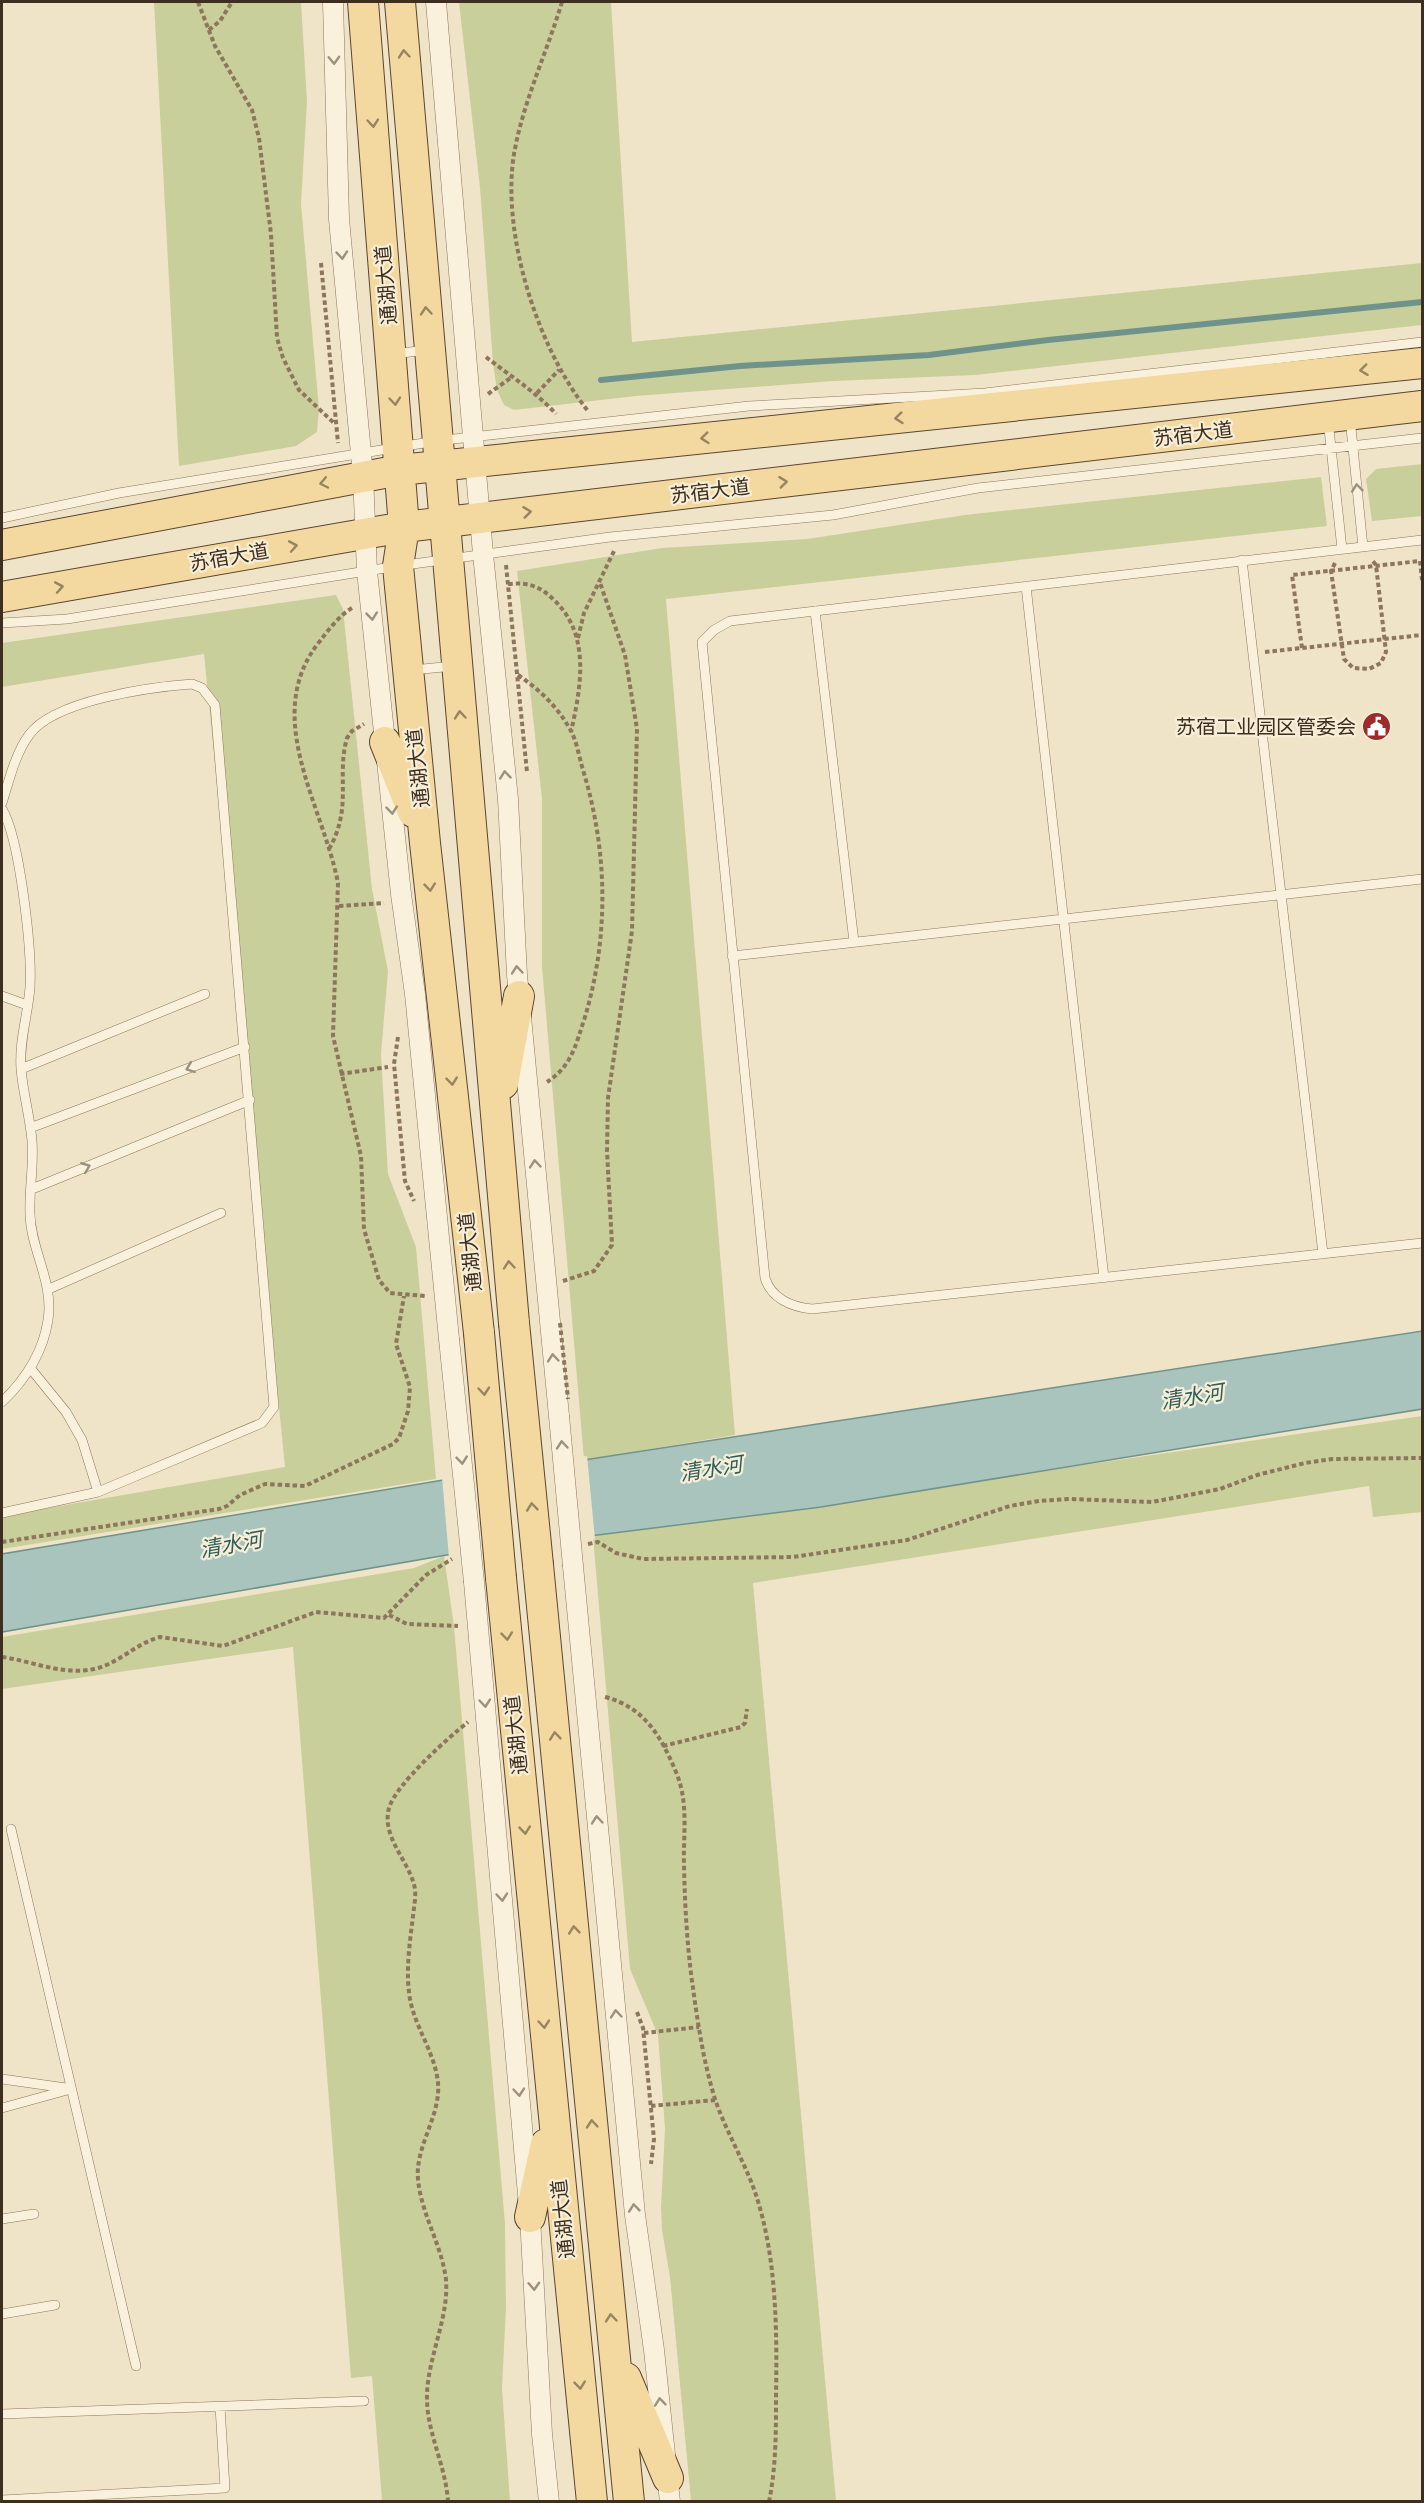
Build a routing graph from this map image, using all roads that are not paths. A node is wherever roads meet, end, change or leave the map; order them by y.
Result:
1 (333, 2) edge
2 (363, 2) edge
3 (400, 2) edge
4 (436, 2) edge
5 (1422, 342) edge
6 (429, 350) junction
7 (391, 354) junction
8 (1422, 363) edge
9 (1422, 406) edge
10 (1338, 416) junction
11 (1422, 438) edge
12 (1353, 446) junction
13 (1331, 448) junction
14 (474, 449) junction
15 (437, 453) junction
16 (399, 458) junction
17 (362, 463) junction
18 (2, 518) edge
19 (480, 518) junction
20 (443, 522) junction
21 (404, 527) junction
22 (366, 533) junction
23 (1422, 540) edge
24 (2, 545) edge
25 (1363, 547) junction
26 (1342, 549) junction
27 (483, 554) junction
28 (446, 559) junction
29 (1242, 560) junction
30 (398, 566) junction
31 (367, 571) junction
32 (1026, 586) junction
33 (2, 597) edge
34 (815, 611) junction
35 (2, 623) edge
36 (456, 665) junction
37 (409, 670) junction
38 (379, 731) junction
39 (2, 803) edge
40 (2, 808) edge
41 (425, 843) junction
42 (1422, 879) edge
43 (1281, 895) junction
44 (1064, 919) junction
45 (854, 942) junction
46 (732, 956) junction
47 (205, 994) dead end
48 (2, 996) edge
49 (519, 996) junction
50 (27, 1005) junction
51 (245, 1047) junction
52 (21, 1069) junction
53 (250, 1100) junction
54 (496, 1119) junction
55 (30, 1128) junction
56 (32, 1189) junction
57 (221, 1213) dead end
58 (1422, 1243) edge
59 (1323, 1254) junction
60 (1104, 1278) junction
61 (49, 1289) junction
62 (31, 1369) junction
63 (2, 1402) edge
64 (98, 1492) junction
65 (2, 1513) edge
66 (488, 1580) junction
67 (12, 1829) dead end
68 (2, 2079) edge
69 (71, 2089) junction
70 (2, 2108) edge
71 (553, 2115) junction
72 (34, 2214) dead end
73 (530, 2217) junction
74 (2, 2219) edge
75 (55, 2305) dead end
76 (2, 2314) edge
77 (614, 2349) junction
78 (136, 2366) dead end
79 (364, 2401) dead end
80 (220, 2406) junction
81 (2, 2414) edge
82 (669, 2490) edge
83 (2, 2500) edge
84 (549, 2502) edge
85 (592, 2502) edge
86 (629, 2502) edge

1 -> 17 street
2 -> 7 main road, 通湖大道
6 -> 3 main road, 通湖大道
4 - 14 street
5 - 14 lane
6 - 7 lane
6 - 15 main road, 通湖大道
7 -> 16 main road, 通湖大道
8 -> 14 main road
9 - 10 main road, 苏宿大道
10 - 12 lane
10 - 13 lane
19 -> 10 main road, 苏宿大道
11 - 12 lane
12 - 13 lane
25 -> 12 lane
13 - 26 lane
13 - 27 lane
14 - 15 main road
14 - 19 street
15 - 16 main road
15 - 20 main road, 通湖大道
16 - 17 main road
16 - 21 main road, 通湖大道
17 - 18 lane
17 - 22 street
17 -> 24 main road
19 - 20 main road, 苏宿大道
19 - 27 street
20 - 21 main road, 苏宿大道
20 - 28 main road, 通湖大道
21 - 22 main road, 苏宿大道
21 - 30 main road, 通湖大道
22 - 31 street
33 -> 22 main road, 苏宿大道
23 - 25 lane
25 - 26 lane
26 - 29 lane
27 - 28 lane
49 -> 27 street
28 - 30 lane
28 - 36 main road, 通湖大道
29 - 32 lane
29 - 43 lane
30 - 31 lane
30 - 37 main road, 通湖大道
31 - 35 lane
31 -> 38 street
32 - 34 lane
32 - 44 lane
34 - 45 lane
34 - 46 lane
36 - 37 lane
54 -> 36 main road, 通湖大道
37 - 41 main road, 通湖大道
38 - 41 main road
38 -> 66 street, bridge
39 - 51 lane
40 - 50 lane
41 -> 66 main road, 通湖大道, bridge
42 - 43 lane
43 - 44 lane
43 - 59 lane
44 - 45 lane
44 - 60 lane
45 - 46 lane
46 - 60 lane
47 - 52 lane
48 - 50 lane
49 - 54 main road
82 -> 49 street, bridge
50 - 52 lane
51 - 53 lane
51 -> 55 lane
52 - 55 lane
56 -> 53 lane
53 - 64 lane
77 -> 54 main road, 通湖大道, bridge
55 - 56 lane
56 - 61 lane
57 - 61 lane
58 - 59 lane
59 - 60 lane
61 - 62 lane
62 - 63 lane
62 - 64 lane
64 - 65 lane
66 -> 71 main road, 通湖大道
66 -> 73 street
67 - 69 lane
68 - 69 lane
69 - 70 lane
69 - 78 lane
71 - 73 main road
71 -> 85 main road, 通湖大道
72 - 74 lane
73 -> 84 street
75 - 76 lane
77 - 82 main road
77 - 86 main road, 通湖大道
79 - 80 lane
80 - 81 lane
80 - 83 lane

